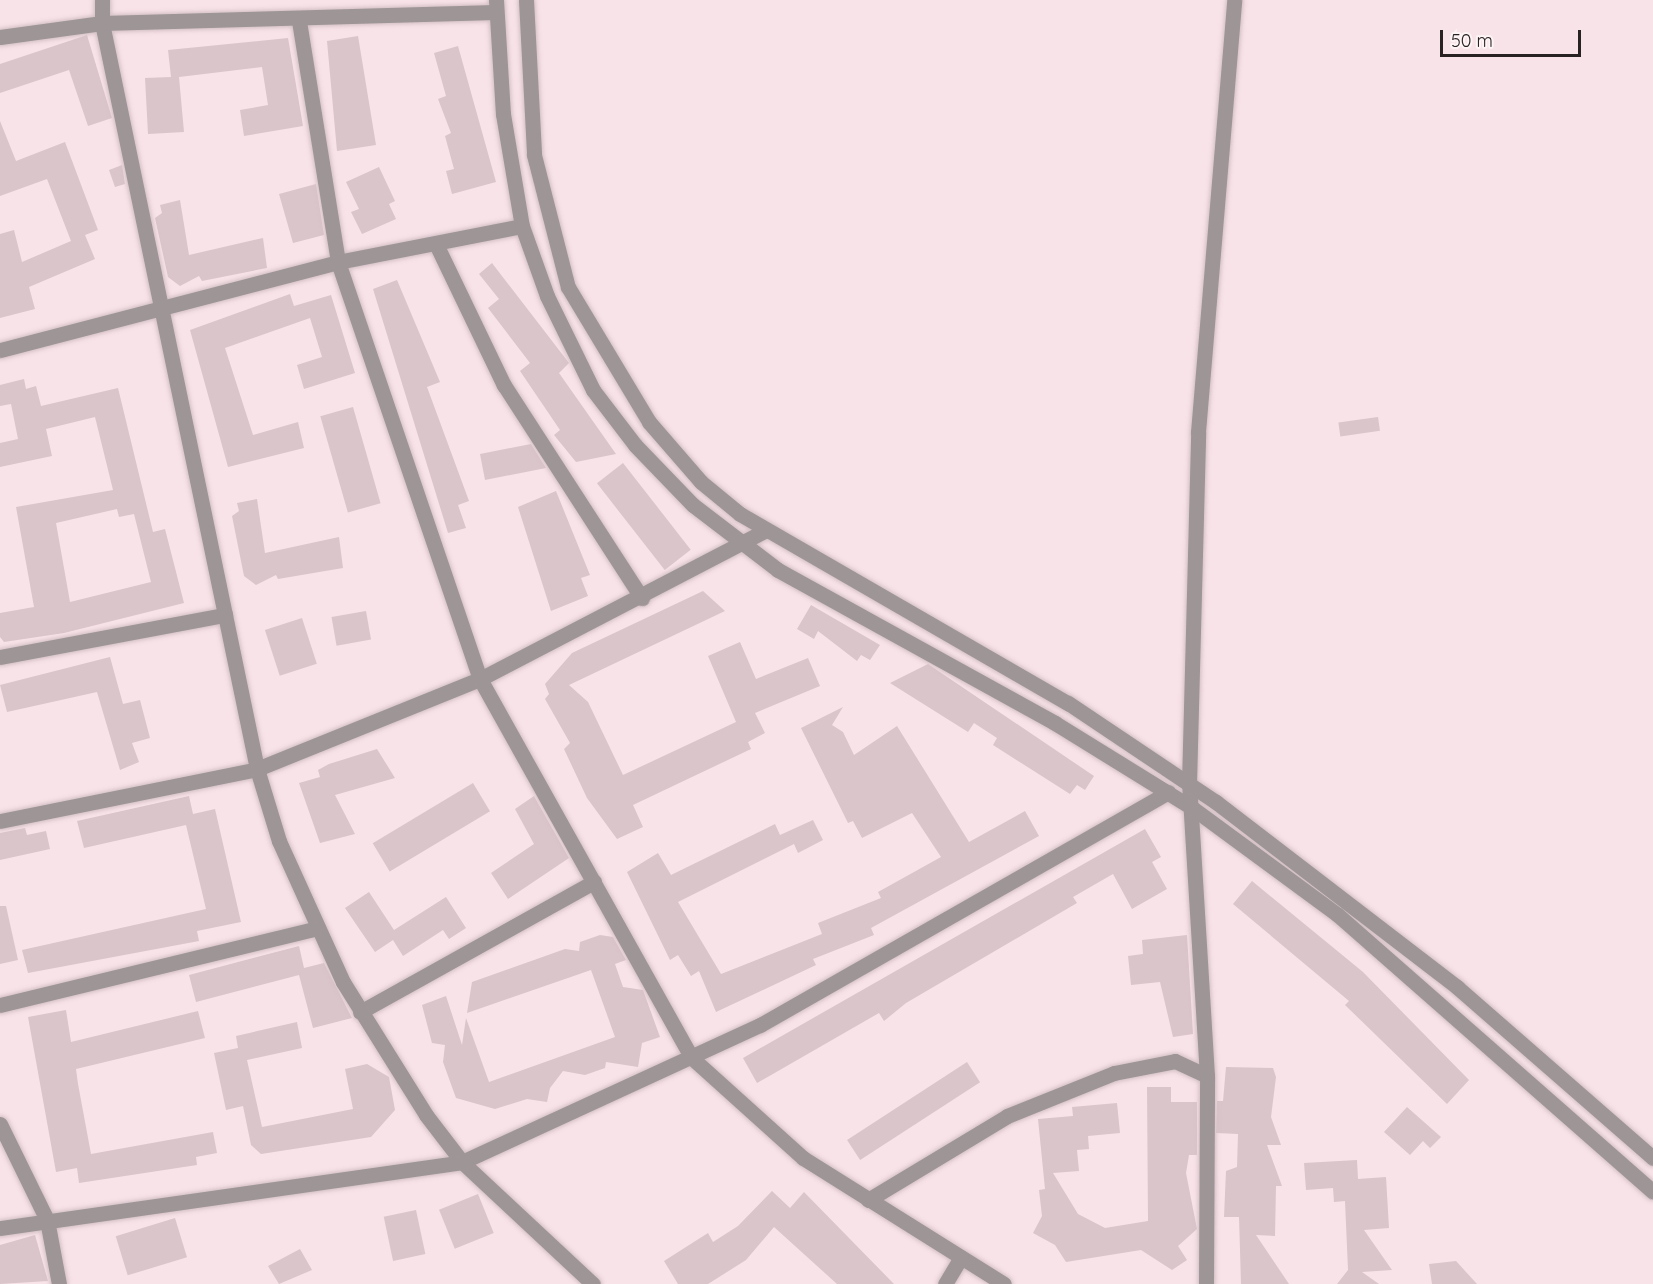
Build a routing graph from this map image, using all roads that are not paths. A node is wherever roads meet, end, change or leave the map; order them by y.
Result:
1 (102, 0) edge
2 (526, 0) edge
3 (1234, 0) edge
4 (495, 6) edge
5 (299, 21) junction
6 (102, 23) junction
7 (0, 37) edge
8 (522, 226) junction
9 (436, 244) junction
10 (338, 262) junction
11 (161, 310) junction
12 (0, 350) edge
13 (766, 530) junction
14 (742, 546) junction
15 (642, 598) junction
16 (225, 615) junction
17 (0, 657) edge
18 (480, 679) junction
19 (257, 769) junction
20 (1189, 784) junction
21 (1168, 792) junction
22 (1191, 807) junction
23 (0, 821) edge
24 (594, 882) junction
25 (315, 929) junction
26 (0, 1005) edge
27 (360, 1012) junction
28 (692, 1058) junction
29 (1207, 1076) junction
30 (0, 1124) edge
31 (1653, 1158) edge
32 (462, 1162) junction
33 (1653, 1192) edge
34 (868, 1200) junction
35 (47, 1220) junction
36 (0, 1228) edge
37 (960, 1257) junction
38 (59, 1284) edge
39 (593, 1284) edge
40 (945, 1284) edge
41 (1004, 1284) edge
42 (1206, 1284) edge

1 - 6 street
2 - 13 street
3 - 20 street
4 - 5 street
4 - 8 street
5 - 6 street
5 - 10 street
6 - 7 street
6 - 11 street
8 - 9 street
8 - 14 street
9 - 10 street
9 - 15 street
10 - 11 street
10 - 18 street
11 - 12 street
11 - 16 street
13 - 14 street
13 - 20 street
14 - 15 street
14 - 21 street
15 - 18 street
16 - 17 street
16 - 19 street
18 - 19 street
18 - 24 street
19 - 23 street
19 - 25 street
20 - 22 street
20 - 31 street
21 - 22 street
21 - 28 street
22 - 29 street
22 - 33 street
24 - 27 street
24 - 28 street
25 - 26 street
25 - 27 street
27 - 32 street
28 - 32 street
28 - 34 street
29 - 34 street
29 - 42 street
30 - 35 street
32 - 35 street
32 - 39 street
34 - 37 street
35 - 36 street
35 - 38 street
37 - 40 street
37 - 41 street

